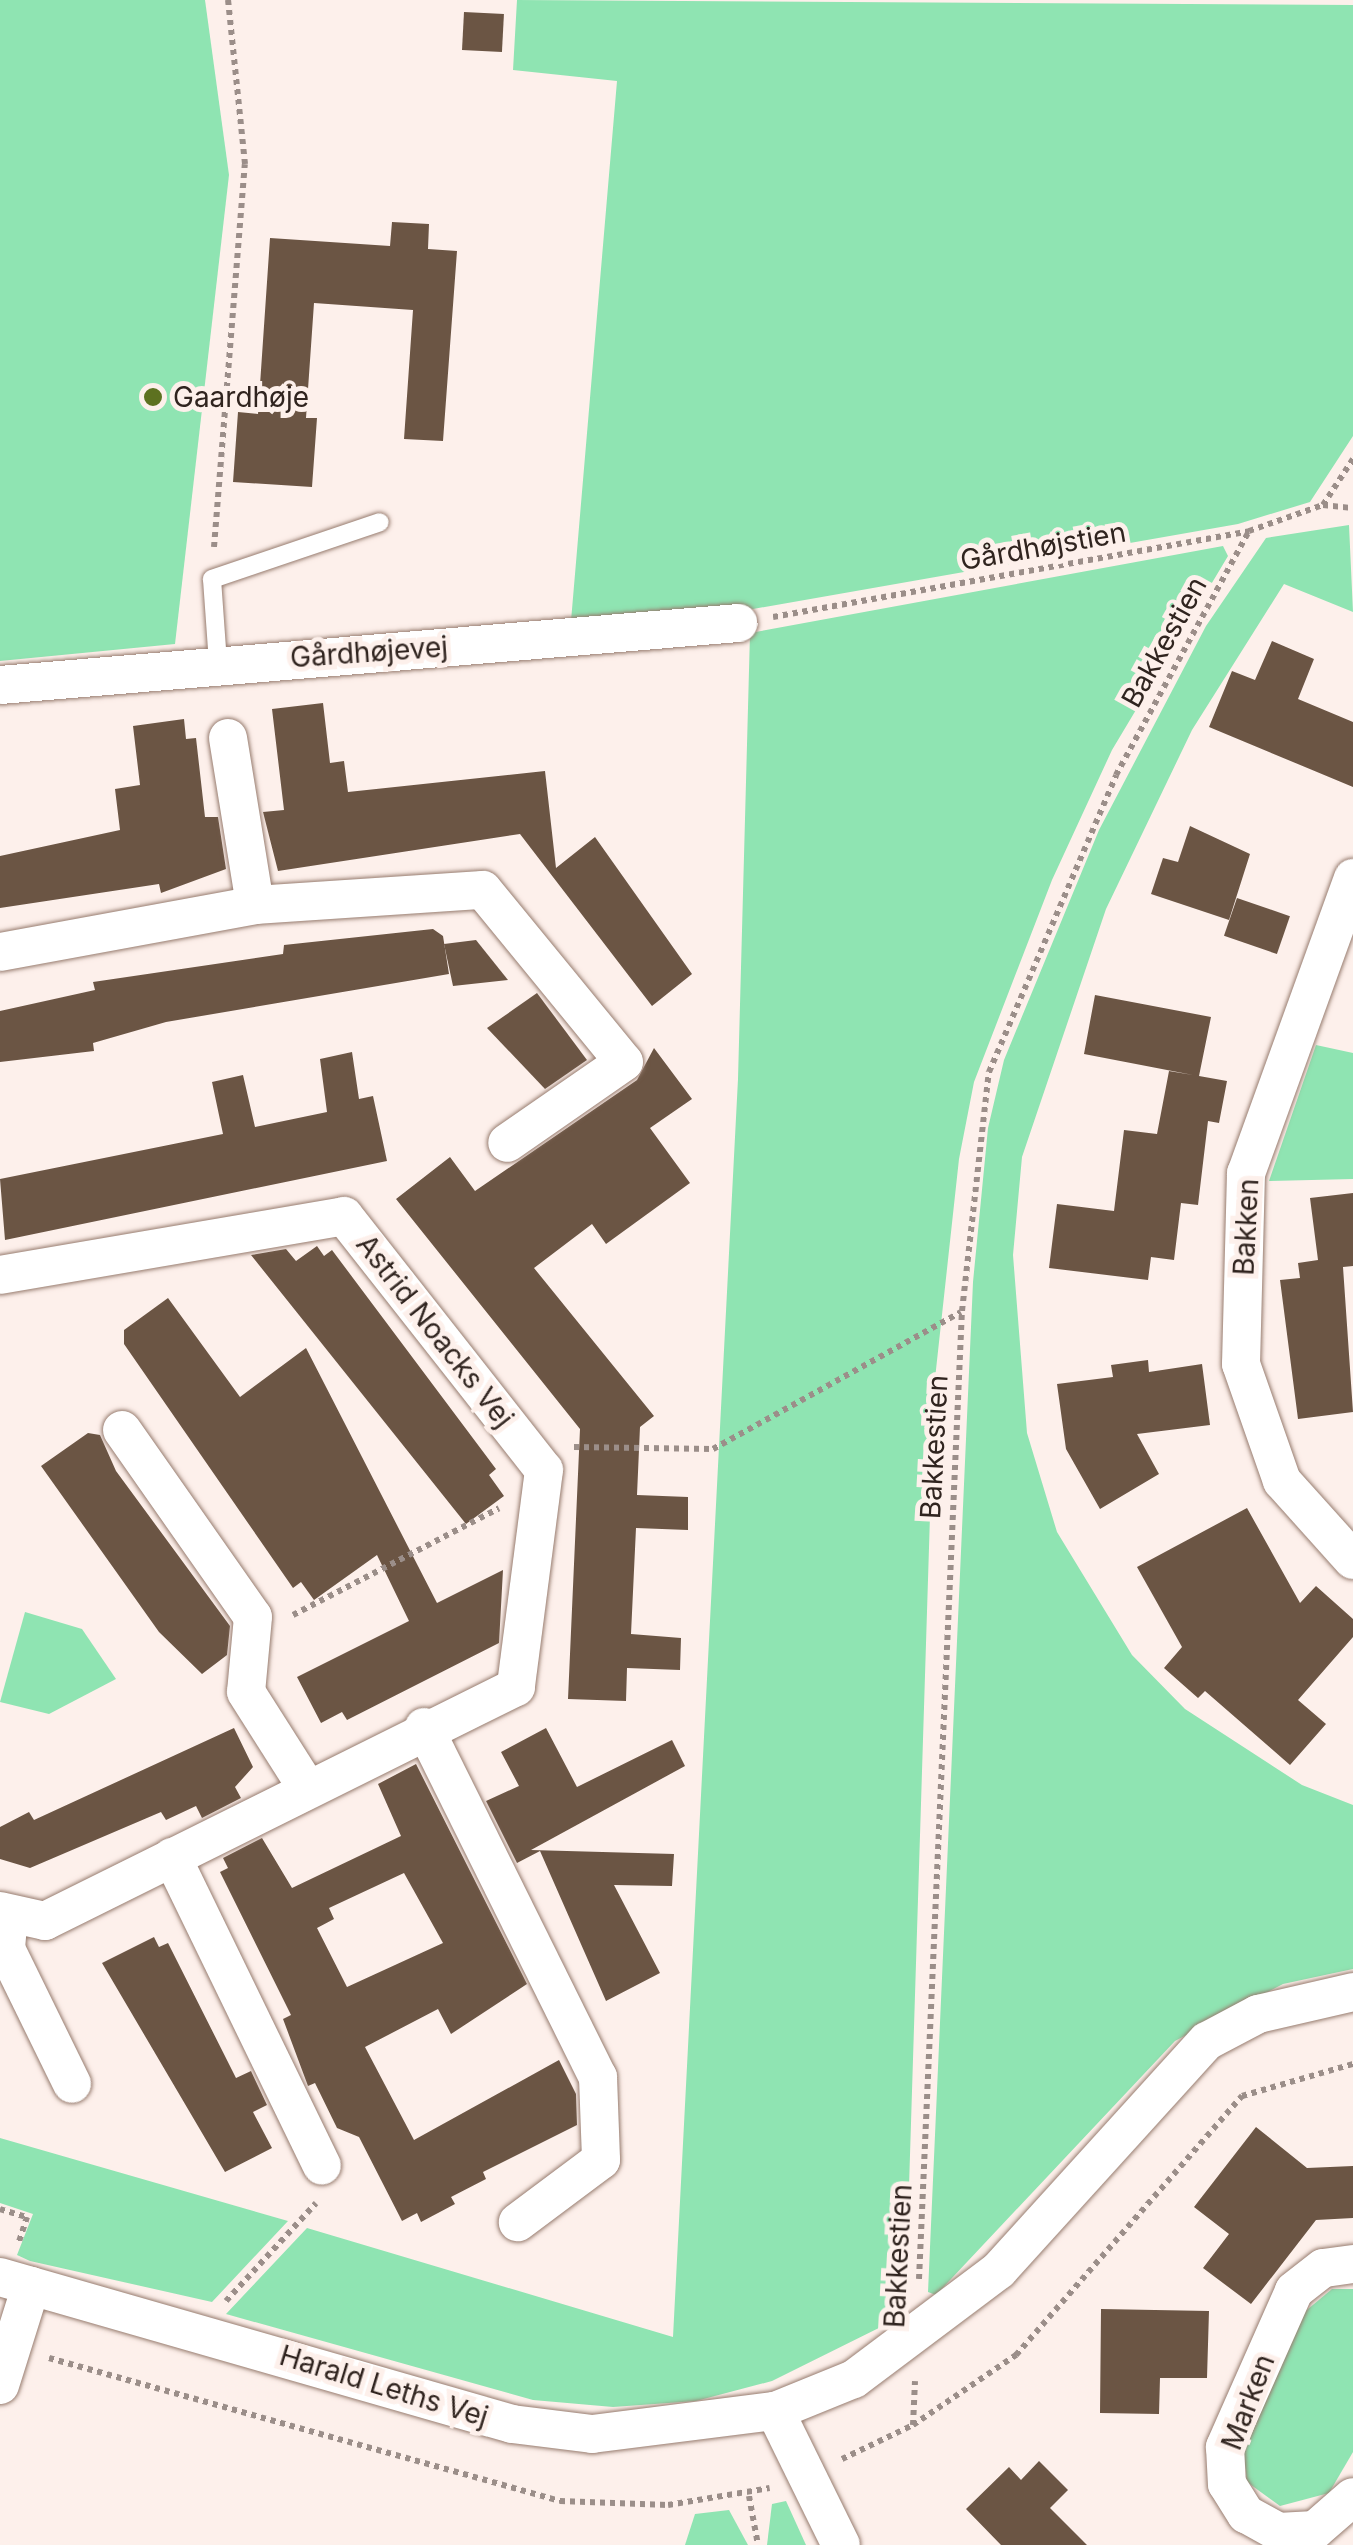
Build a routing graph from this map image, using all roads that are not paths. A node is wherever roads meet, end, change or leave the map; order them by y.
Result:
1 (380, 522) dead end
2 (738, 623) road end
3 (218, 664) junction
4 (0, 685) edge
5 (228, 738) dead end
6 (1353, 878) edge
7 (254, 905) junction
8 (0, 952) edge
9 (507, 1143) dead end
10 (0, 1276) edge
11 (122, 1430) dead end
12 (1353, 1560) edge
13 (424, 1728) junction
14 (307, 1788) junction
15 (172, 1857) junction
16 (4, 1913) edge
17 (1353, 1992) edge
18 (72, 2084) dead end
19 (322, 2166) road end
20 (518, 2222) dead end
21 (1353, 2264) edge
22 (16, 2281) edge
23 (0, 2386) edge
24 (776, 2411) junction
25 (1353, 2497) edge
26 (842, 2545) edge

1 - 3 lane
2 - 3 street, Gårdhøjevej
3 - 4 street, Gårdhøjevej
5 - 7 street
6 - 12 street, Bakken
7 - 8 street
7 - 9 street
10 - 13 street, Astrid Noacks Vej
11 - 14 street
13 - 14 street
13 - 20 street
14 - 15 street
15 - 16 street
15 - 19 street
16 - 18 street
17 - 24 street, Harald Leths Vej
21 - 25 street, Marken
22 - 23 street
22 - 24 street, Harald Leths Vej
24 - 26 street

